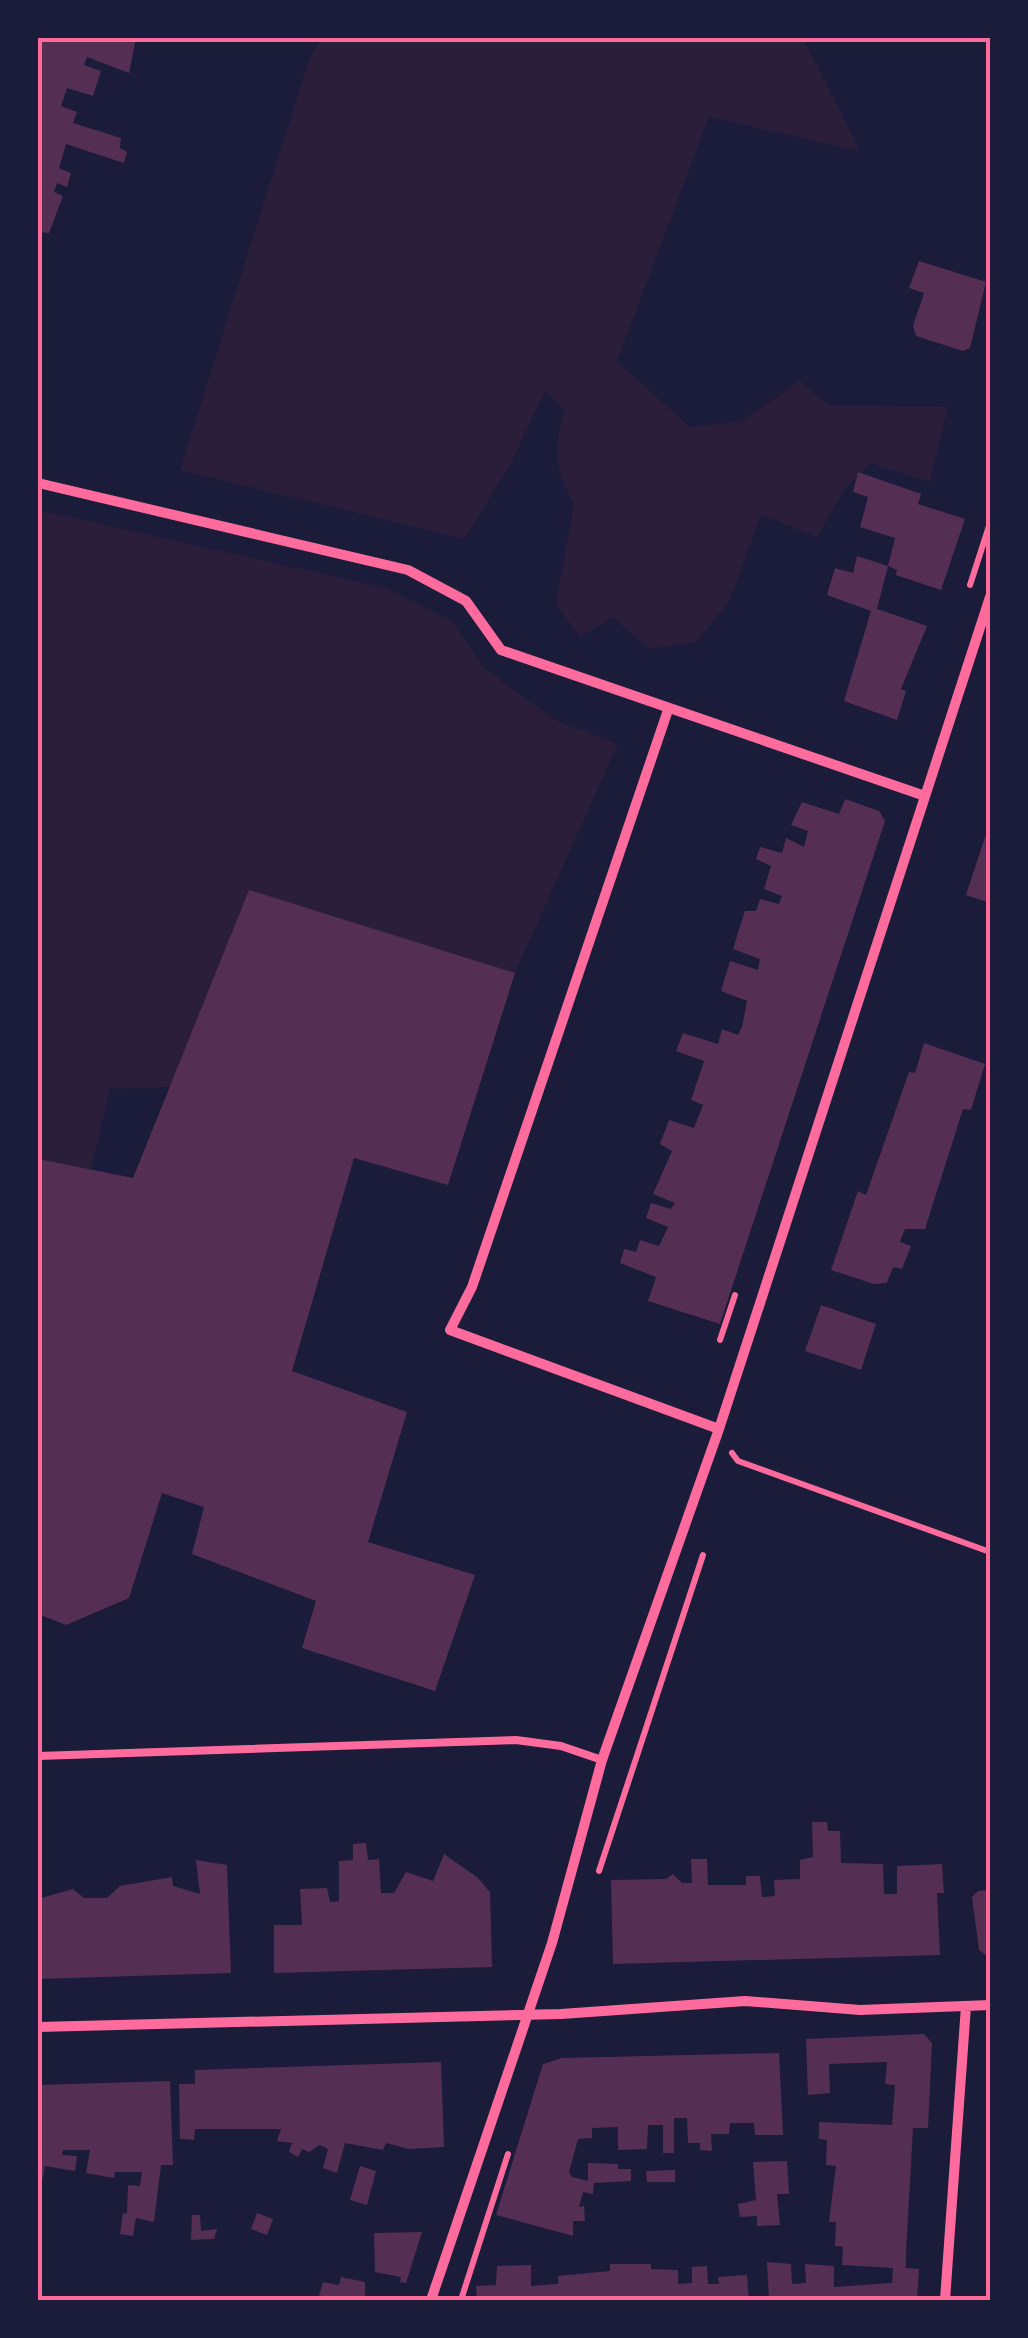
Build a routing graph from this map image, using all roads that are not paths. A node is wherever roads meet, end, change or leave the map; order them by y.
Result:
1 (38, 483) edge
2 (989, 605) edge
3 (668, 710) junction
4 (926, 796) junction
5 (719, 1430) junction
6 (38, 1756) edge
7 (602, 1760) junction
8 (990, 2005) edge
9 (966, 2006) junction
10 (526, 2014) junction
11 (38, 2028) edge
12 (431, 2300) edge
13 (946, 2300) edge

1 - 3 street
2 - 4 street
3 - 4 street
3 - 5 street
4 - 5 street
5 - 7 street
6 - 7 lane
7 - 10 street
8 - 9 street
9 - 10 street
9 - 13 street
10 - 11 street
10 - 12 street

